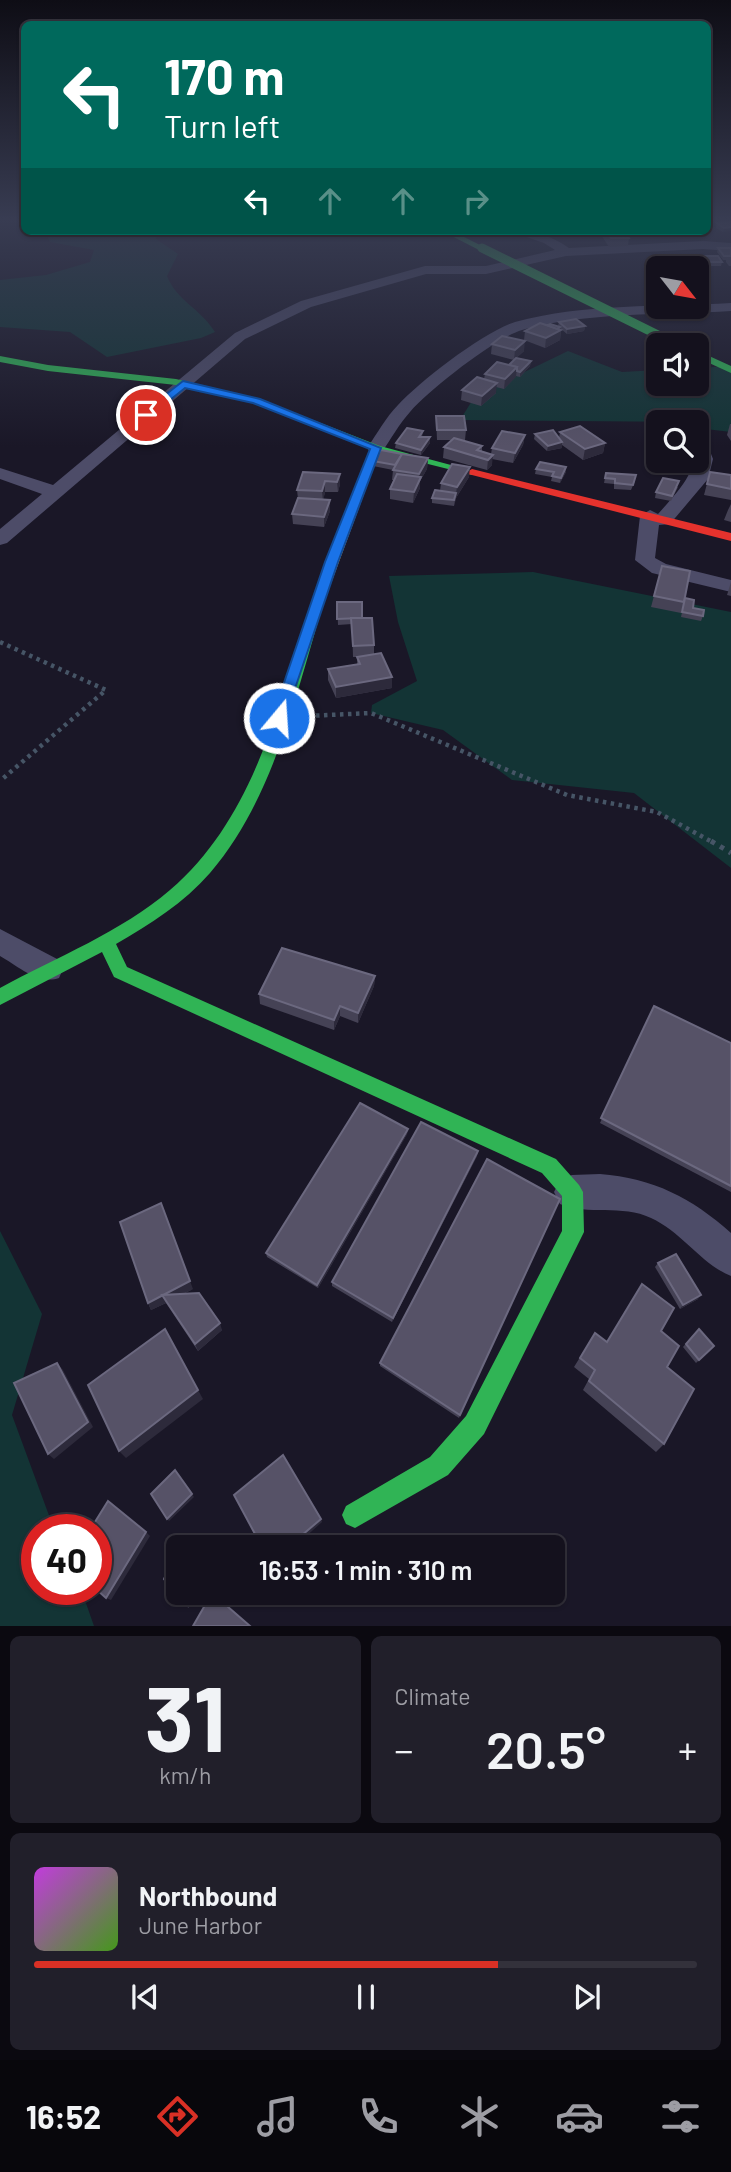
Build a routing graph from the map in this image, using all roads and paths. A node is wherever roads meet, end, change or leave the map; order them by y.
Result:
1 (334, 296) edge
2 (579, 296) edge
3 (731, 307) edge
4 (654, 333) edge
5 (0, 359) edge
6 (709, 359) edge
7 (731, 370) edge
8 (183, 384) junction
9 (376, 448) junction
10 (0, 473) edge
11 (700, 473) edge
12 (53, 491) junction
13 (657, 518) junction
14 (731, 537) edge
15 (0, 539) edge
16 (731, 586) edge
17 (0, 642) edge
18 (279, 718) junction
19 (0, 781) edge
20 (731, 853) edge
21 (0, 941) edge
22 (107, 943) junction
23 (48, 969) junction
24 (0, 997) edge
25 (572, 1192) junction
26 (731, 1258) edge
27 (355, 1514) dead end

1 - 8 street
2 - 4 main road, bridge
3 - 9 street
5 - 8 main road
6 - 7 main road
8 - 9 main road
8 - 12 street
9 - 13 main road
9 - 18 main road
10 - 12 street
11 - 13 street
12 - 15 street
13 - 14 main road
13 - 16 street
17 - 19 path
18 - 20 path
18 - 22 main road
21 - 23 street
22 - 23 main road
22 - 25 main road
23 - 24 main road
25 - 26 street
25 - 27 main road

